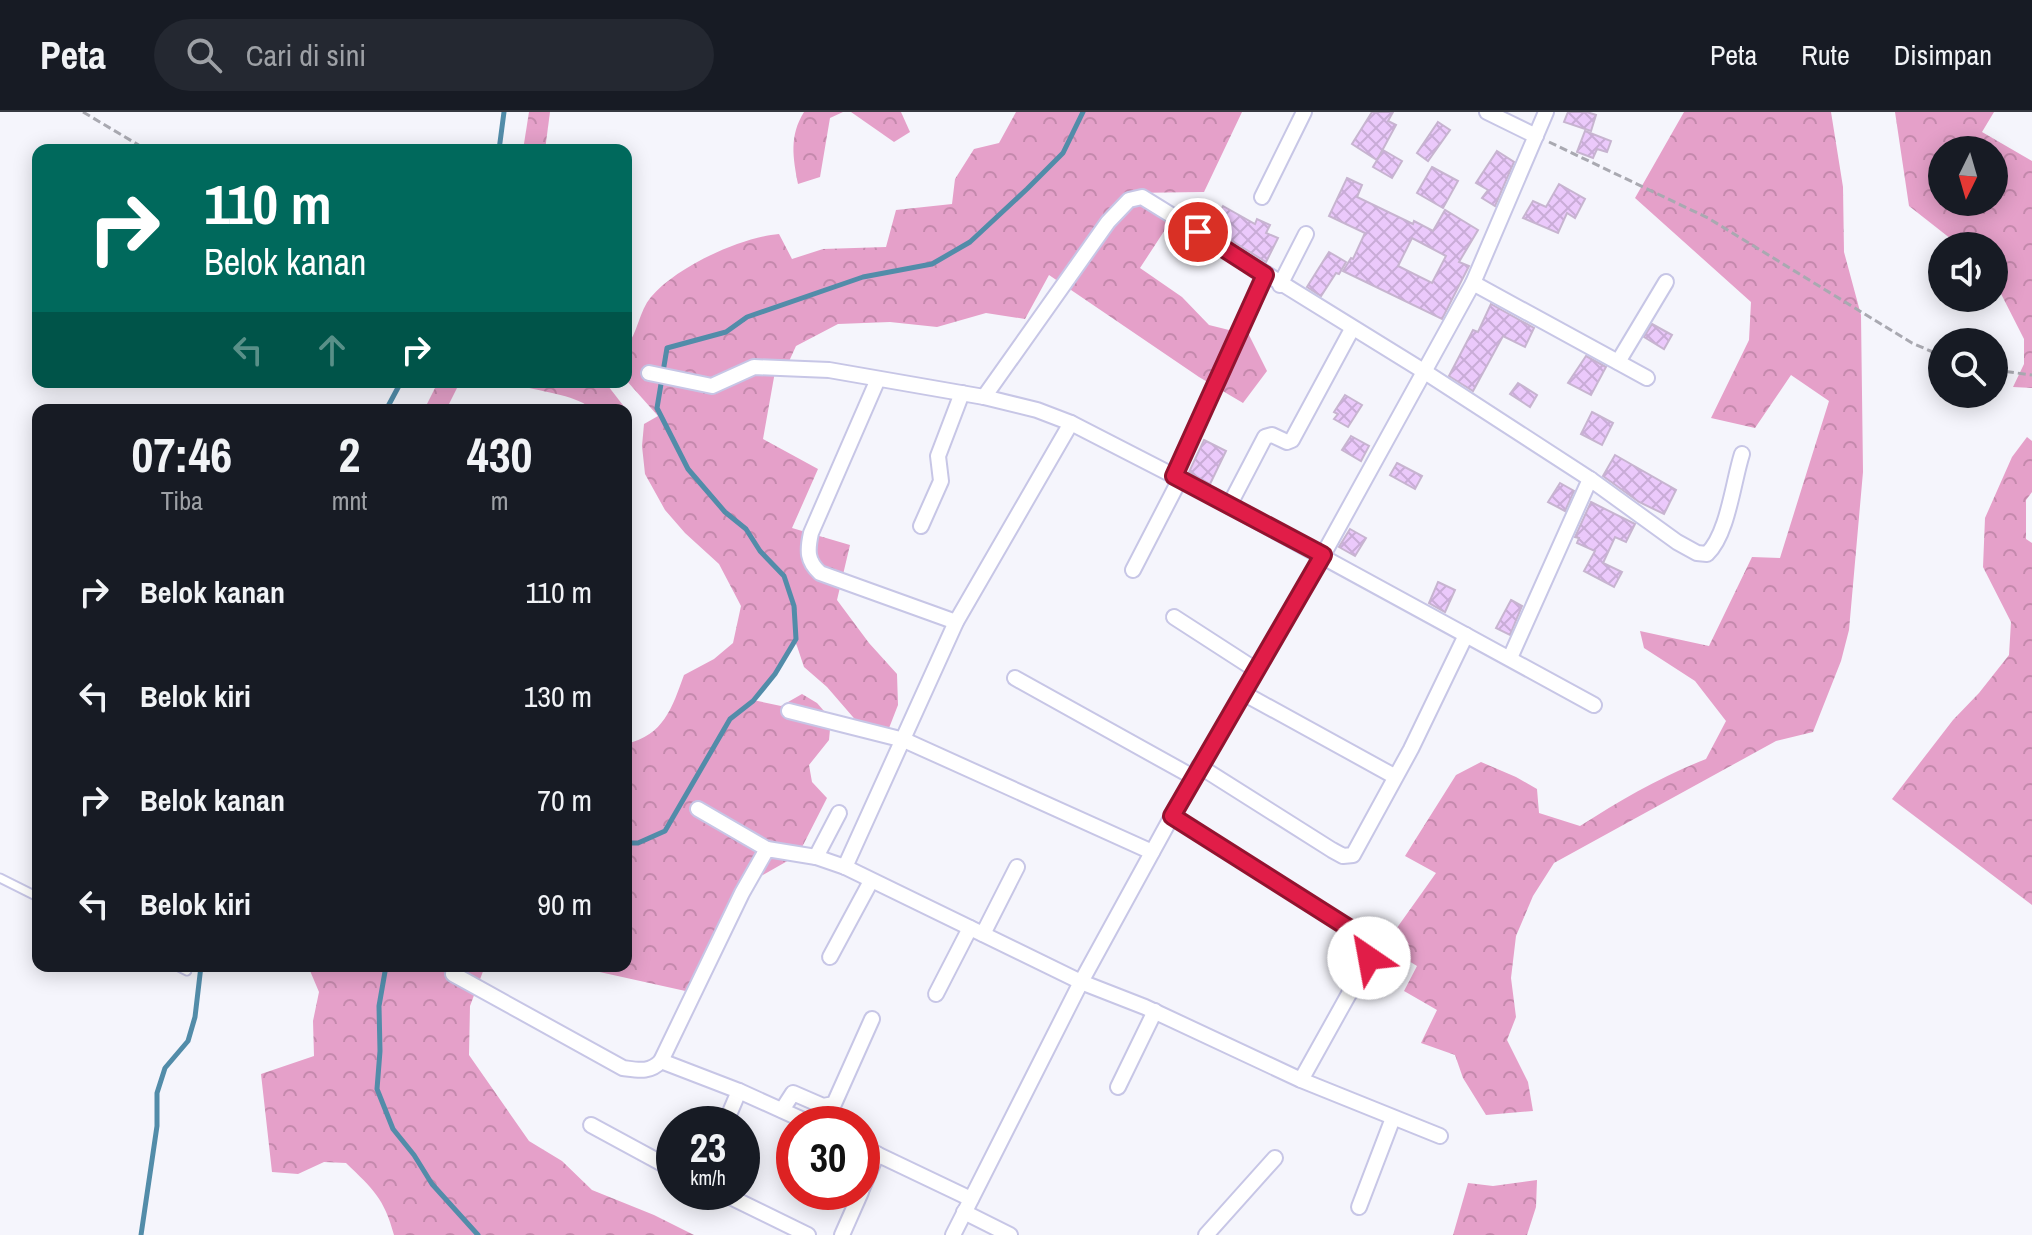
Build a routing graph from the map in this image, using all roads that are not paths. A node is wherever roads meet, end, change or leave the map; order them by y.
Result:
1 (1304, 112) edge
2 (1487, 112) edge
3 (1546, 112) edge
4 (1536, 136) junction
5 (1262, 197) dead end
6 (1306, 234) dead end
7 (1265, 275) junction
8 (1666, 282) dead end
9 (1473, 283) junction
10 (1280, 285) junction
11 (1352, 329) junction
12 (1618, 362) junction
13 (1425, 372) junction
14 (649, 373) dead end
15 (1647, 378) dead end
16 (878, 379) junction
17 (962, 393) junction
18 (984, 397) junction
19 (1071, 423) junction
20 (1742, 454) dead end
21 (1177, 477) junction
22 (1590, 479) junction
23 (1229, 506) junction
24 (921, 526) dead end
25 (1323, 555) junction
26 (1133, 570) dead end
27 (1174, 617) dead end
28 (956, 622) junction
29 (1466, 635) junction
30 (1510, 658) junction
31 (1256, 670) junction
32 (1015, 678) dead end
33 (1243, 693) junction
34 (1594, 705) dead end
35 (789, 711) dead end
36 (904, 740) junction
37 (1196, 772) junction
38 (1394, 776) junction
39 (698, 809) dead end
40 (839, 813) dead end
41 (1172, 816) junction
42 (767, 849) junction
43 (1152, 852) junction
44 (816, 857) junction
45 (845, 867) junction
46 (1017, 867) dead end
47 (0, 878) edge
48 (871, 881) junction
49 (32, 894) edge
50 (976, 931) junction
51 (830, 957) dead end
52 (453, 974) dead end
53 (1081, 982) junction
54 (936, 994) dead end
55 (1155, 1011) junction
56 (872, 1019) dead end
57 (661, 1061) junction
58 (1301, 1080) junction
59 (1118, 1087) dead end
60 (739, 1091) junction
61 (733, 1106) edge
62 (785, 1106) edge
63 (823, 1106) edge
64 (823, 1106) edge
65 (776, 1107) edge
66 (1393, 1118) junction
67 (591, 1125) dead end
68 (1440, 1136) dead end
69 (880, 1156) edge
70 (1275, 1158) dead end
71 (656, 1160) edge
72 (967, 1205) junction
73 (1359, 1207) dead end
74 (757, 1210) edge
75 (853, 1210) edge
76 (808, 1235) edge
77 (842, 1235) edge
78 (953, 1235) edge
79 (1010, 1235) edge
80 (1206, 1235) edge

1 - 5 street
2 - 4 street
3 - 4 street
4 - 9 street
6 - 10 street
7 - 10 street
7 - 18 street
7 - 21 street
8 - 12 street
9 - 12 street
9 - 13 street
10 - 11 street
11 - 13 street
11 - 23 street
12 - 15 street
13 - 22 street
13 - 25 street
14 - 16 street
16 - 17 street
16 - 28 street
17 - 18 street
17 - 24 street
18 - 19 street
19 - 21 street
19 - 28 street
20 - 22 street
21 - 23 street
21 - 26 street
22 - 30 street
23 - 25 street
25 - 29 street
25 - 31 street
27 - 31 street
28 - 36 street
29 - 30 street
29 - 38 street
30 - 34 street
31 - 33 street
32 - 37 street
33 - 37 street
33 - 38 street
35 - 36 street
36 - 43 street
36 - 45 street
37 - 38 street
37 - 41 street
39 - 42 street
40 - 44 street
41 - 43 street
41 - 58 street
42 - 44 street
42 - 57 street
43 - 53 street
44 - 45 street
45 - 48 street
46 - 50 street
47 - 49 lane
48 - 50 street
48 - 51 street
50 - 53 street
50 - 54 street
52 - 57 street
53 - 55 street
53 - 72 street
55 - 58 street
55 - 59 street
56 - 64 street
57 - 60 street
58 - 66 street
60 - 61 street
60 - 65 street
62 - 63 street
66 - 68 street
66 - 73 street
67 - 71 street
69 - 72 street
70 - 80 street
72 - 78 street
72 - 79 street
74 - 76 street
75 - 77 street

